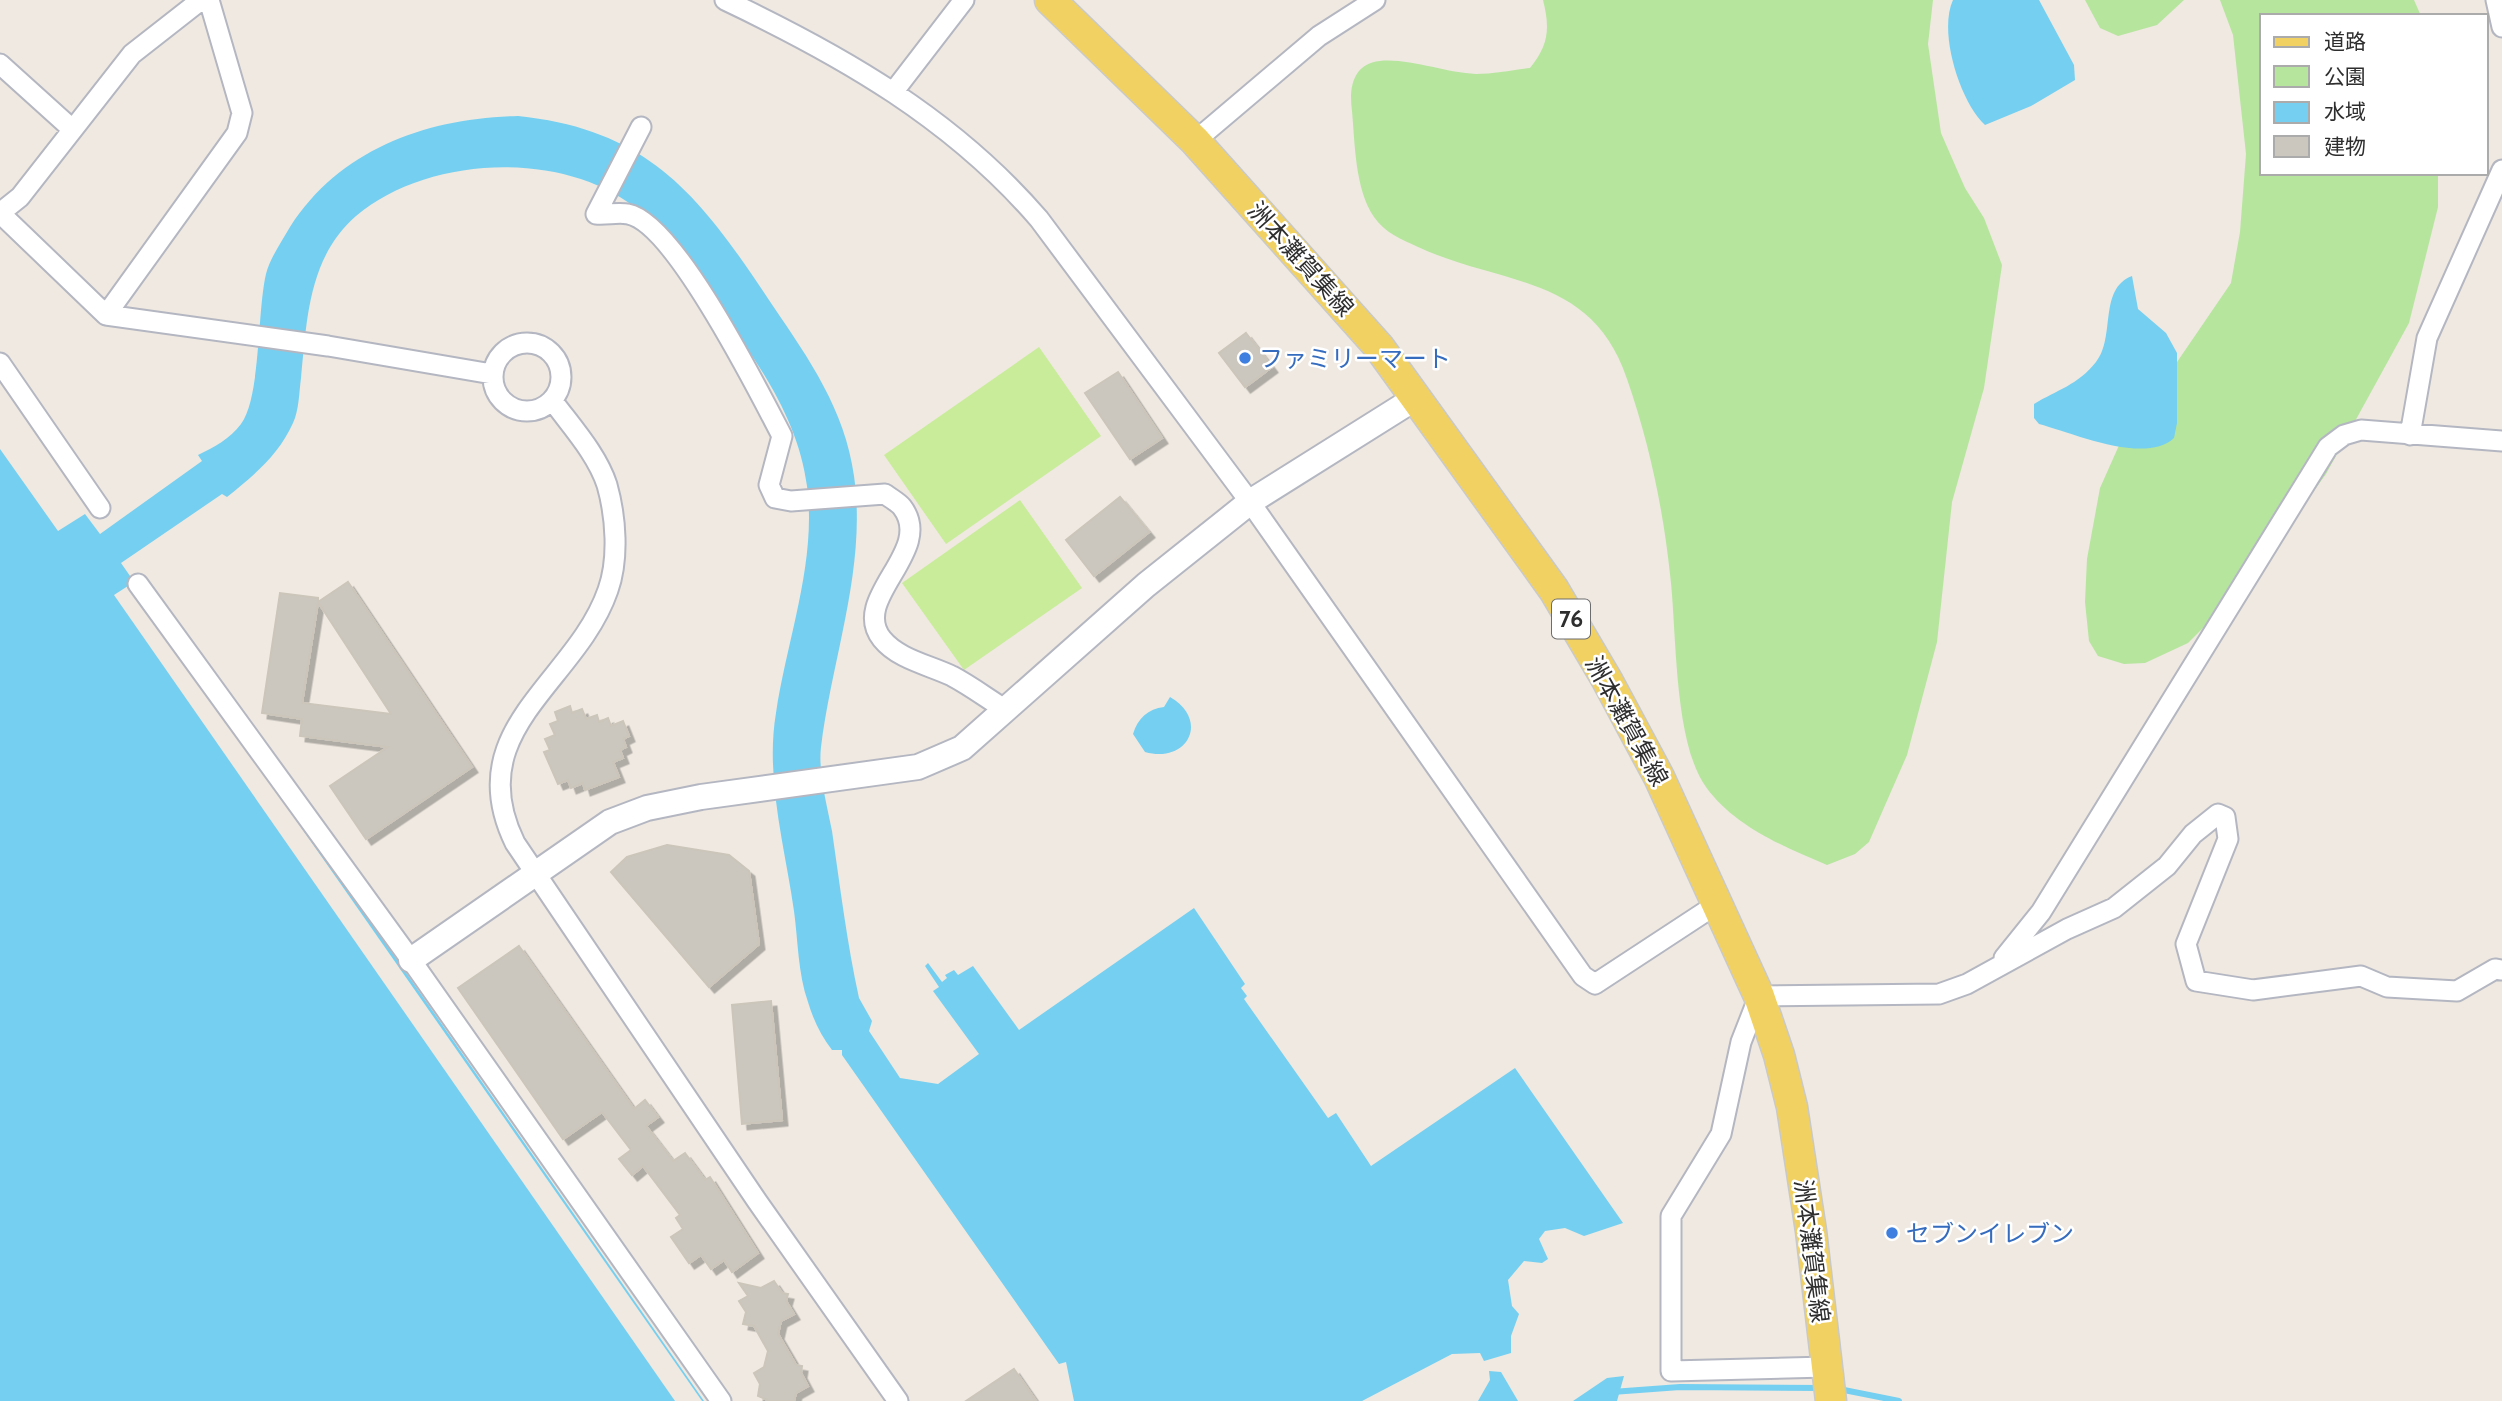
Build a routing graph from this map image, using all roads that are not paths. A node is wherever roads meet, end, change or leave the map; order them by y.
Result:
1 (201, 0) edge
2 (209, 0) edge
3 (725, 0) edge
4 (964, 0) edge
5 (1051, 0) edge
6 (1375, 0) edge
7 (2496, 0) edge
8 (2502, 27) edge
9 (0, 64) edge
10 (894, 91) junction
11 (641, 127) dead end
12 (72, 129) junction
13 (1195, 141) junction
14 (2502, 170) edge
15 (106, 315) junction
16 (0, 363) edge
17 (492, 374) junction
18 (1414, 399) junction
19 (552, 400) junction
20 (2410, 435) junction
21 (2502, 441) edge
22 (1250, 502) junction
23 (100, 508) dead end
24 (138, 584) dead end
25 (1006, 710) junction
26 (537, 875) junction
27 (1717, 904) junction
28 (411, 960) junction
29 (2502, 970) edge
30 (1991, 971) junction
31 (1759, 996) junction
32 (1828, 1382) edge
33 (722, 1401) edge
34 (898, 1401) edge

1 - 12 street
2 - 15 street
3 - 10 street
4 - 10 street
5 - 13 main road, 洲本灘賀集線 / 76
6 - 13 street
7 - 8 street
9 - 12 street
10 - 22 street
11 - 25 street
12 - 15 street
13 - 18 main road, 洲本灘賀集線 / 76
14 - 20 street
15 - 17 street
16 - 23 street
17 - 19 street
17 - 19 street
18 - 22 street
18 - 27 main road, 洲本灘賀集線 / 76
19 - 26 street
20 - 21 street
20 - 30 street
22 - 25 street
22 - 27 street
24 - 28 street
25 - 26 street
26 - 28 street
26 - 34 street
27 - 31 main road, 洲本灘賀集線 / 76
28 - 33 street
29 - 30 street
30 - 31 street
31 - 32 main road, 洲本灘賀集線 / 76
31 - 32 street

